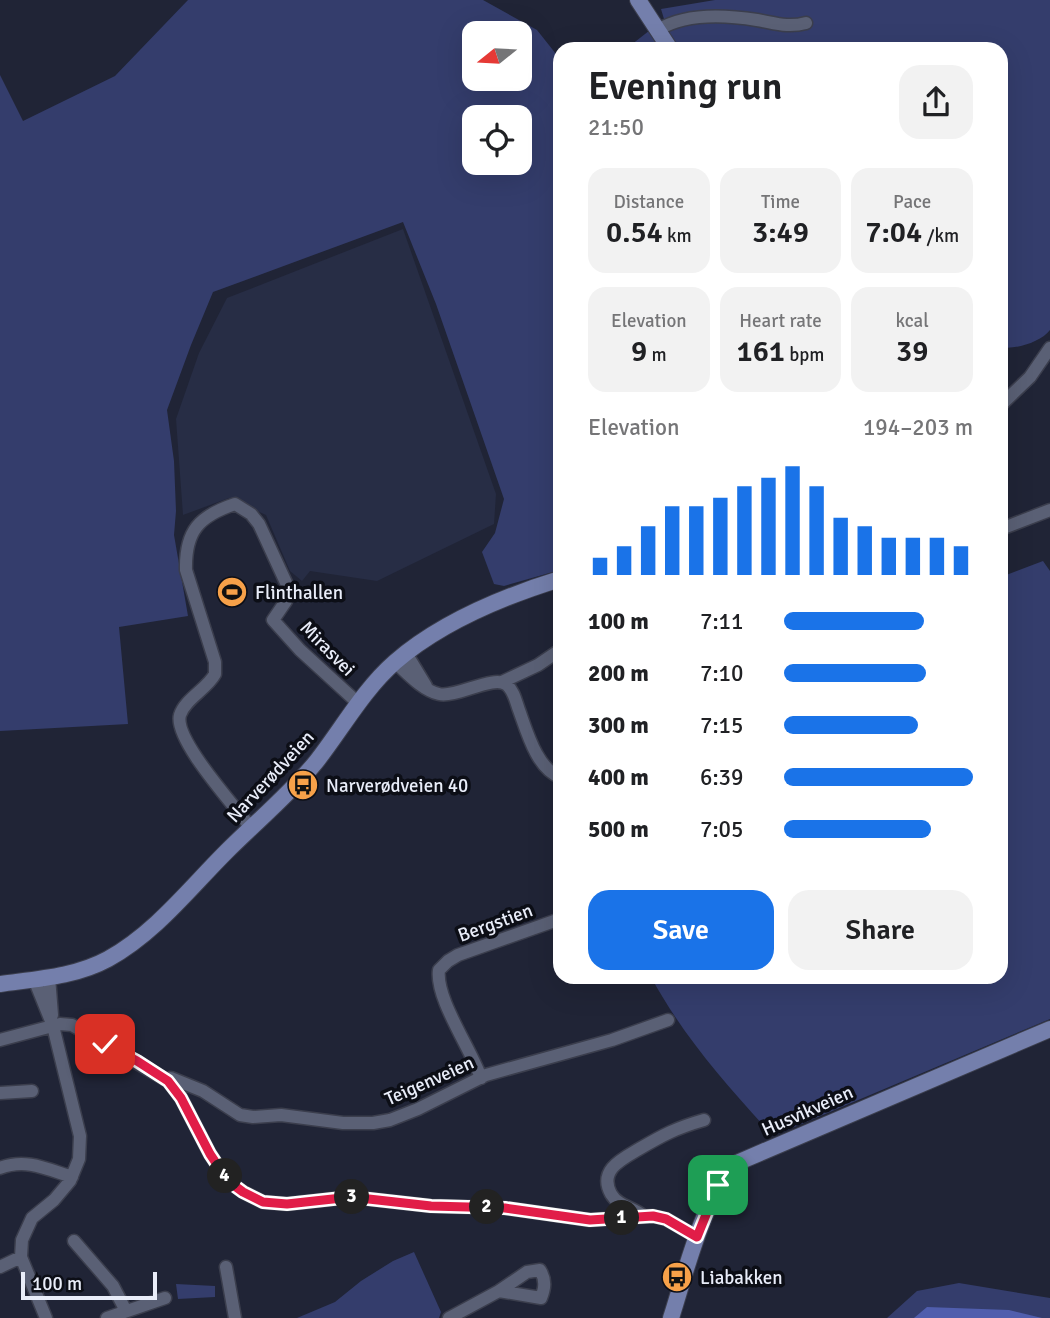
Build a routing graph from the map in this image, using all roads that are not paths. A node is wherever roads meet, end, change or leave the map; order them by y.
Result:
1 (638, 0) edge
2 (806, 23) dead end
3 (658, 30) junction
4 (666, 42) edge
5 (1050, 348) edge
6 (1008, 398) edge
7 (1050, 510) edge
8 (1008, 526) edge
9 (553, 581) edge
10 (553, 655) edge
11 (401, 657) junction
12 (502, 682) junction
13 (358, 703) junction
14 (553, 775) edge
15 (251, 828) junction
16 (553, 922) edge
17 (42, 978) junction
18 (0, 984) edge
19 (668, 1020) dead end
20 (52, 1026) junction
21 (1050, 1029) edge
22 (0, 1040) edge
23 (481, 1077) junction
24 (168, 1081) junction
25 (32, 1091) dead end
26 (0, 1093) edge
27 (704, 1120) dead end
28 (0, 1168) edge
29 (72, 1177) junction
30 (642, 1215) junction
31 (697, 1237) junction
32 (74, 1241) dead end
33 (21, 1257) junction
34 (0, 1267) edge
35 (226, 1267) dead end
36 (499, 1292) dead end
37 (166, 1298) dead end
38 (126, 1311) junction
39 (46, 1318) edge
40 (107, 1318) edge
41 (235, 1318) edge
42 (449, 1318) edge
43 (671, 1318) edge

1 - 3 main road
2 - 3 street
3 - 4 main road
5 - 6 street
7 - 8 street
9 - 11 main road, Narverødveien
10 - 12 street
11 - 12 street
11 - 13 main road, Narverødveien
12 - 14 street
13 - 15 main road, Narverødveien
13 - 15 street, Mirasvei
15 - 17 main road, Narverødveien
16 - 23 street, Bergstien
17 - 18 main road, Narverødveien
17 - 20 street
19 - 23 street, Teigenveien
20 - 22 street
20 - 24 street
20 - 29 street
21 - 31 main road, Husvikveien
23 - 24 street, Teigenveien
24 - 30 street
25 - 26 street
27 - 30 street
28 - 29 street
29 - 33 street
30 - 31 street
31 - 43 main road, Husvikveien
32 - 38 street
33 - 34 street
33 - 39 street
35 - 41 street
36 - 42 street
37 - 38 street
38 - 40 street

